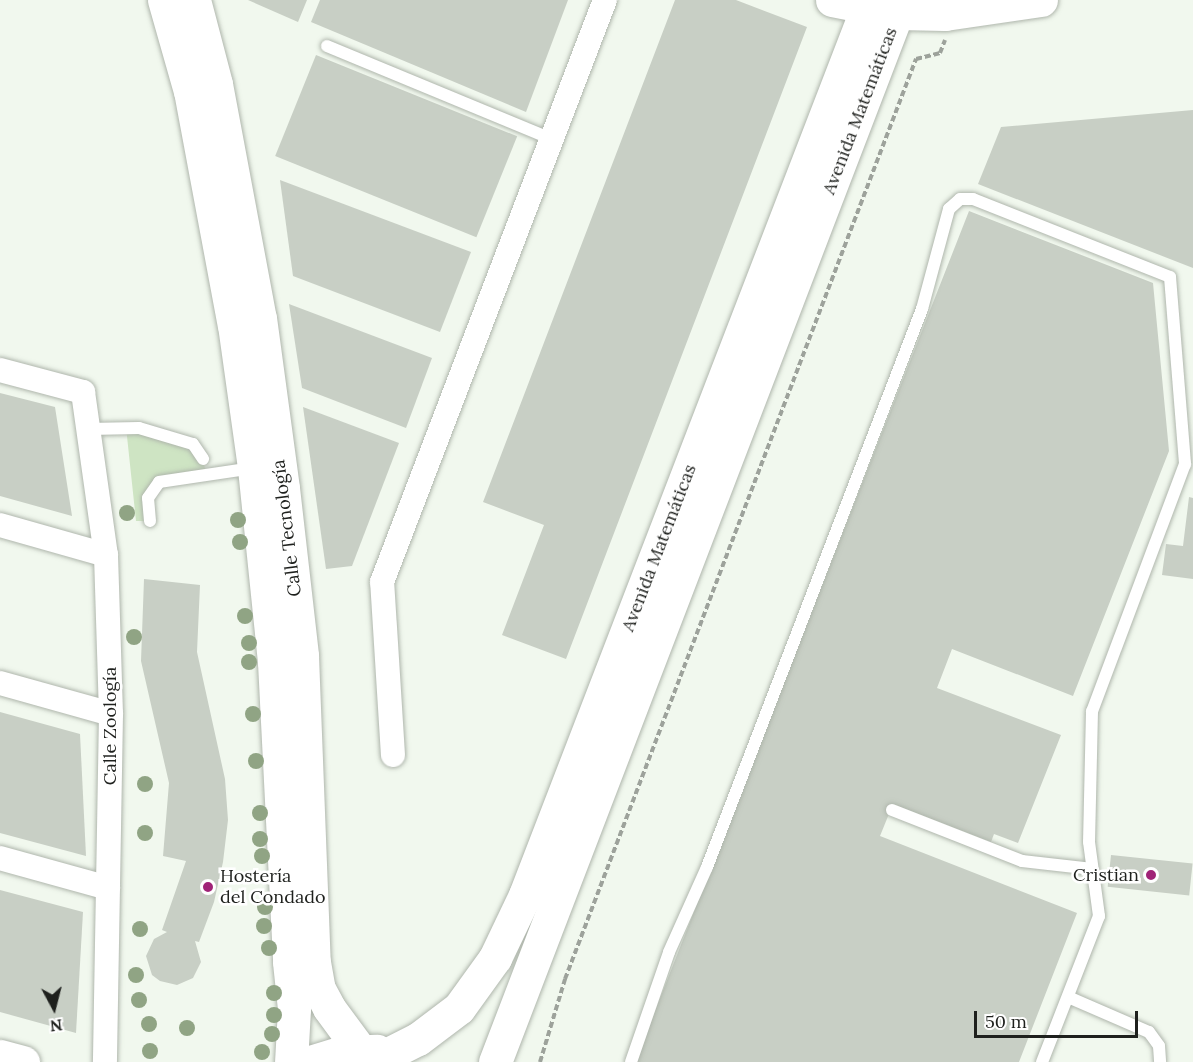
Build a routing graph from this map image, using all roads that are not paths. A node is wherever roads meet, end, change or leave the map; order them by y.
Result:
1 (164, 0) edge
2 (194, 0) edge
3 (605, 0) edge
4 (832, 0) edge
5 (1041, 0) edge
6 (884, 5) edge
7 (327, 46) dead end
8 (552, 140) junction
9 (0, 370) edge
10 (88, 429) junction
11 (203, 459) dead end
12 (254, 468) junction
13 (150, 520) dead end
14 (0, 525) edge
15 (106, 555) junction
16 (0, 683) edge
17 (111, 714) junction
18 (393, 755) dead end
19 (892, 810) dead end
20 (0, 858) edge
21 (1093, 869) junction
22 (108, 888) junction
23 (1068, 997) junction
24 (389, 1055) edge
25 (0, 1056) edge
26 (23, 1062) edge
27 (105, 1062) edge
28 (291, 1062) edge
29 (310, 1062) edge
30 (495, 1062) edge
31 (631, 1062) edge
32 (1042, 1062) edge
33 (1160, 1062) edge

1 - 12 main road, Calle Tecnología
2 - 24 main road, Calle Tecnología
3 - 8 street
4 - 6 main road
5 - 6 main road
6 - 24 main road, Avenida Matemáticas
6 - 30 main road, Avenida Matemáticas
7 - 8 lane
8 - 18 street
9 - 10 street, Calle Zoología
10 - 11 lane
10 - 15 street, Calle Zoología
12 - 13 lane
12 - 28 main road, Calle Tecnología
14 - 15 street
15 - 17 street, Calle Zoología
16 - 17 street
17 - 22 street, Calle Zoología
19 - 21 lane
20 - 22 street
21 - 23 lane
21 - 31 lane
22 - 27 street, Calle Zoología
23 - 32 lane
23 - 33 lane
24 - 29 main road, Avenida Matemáticas
25 - 26 main road

